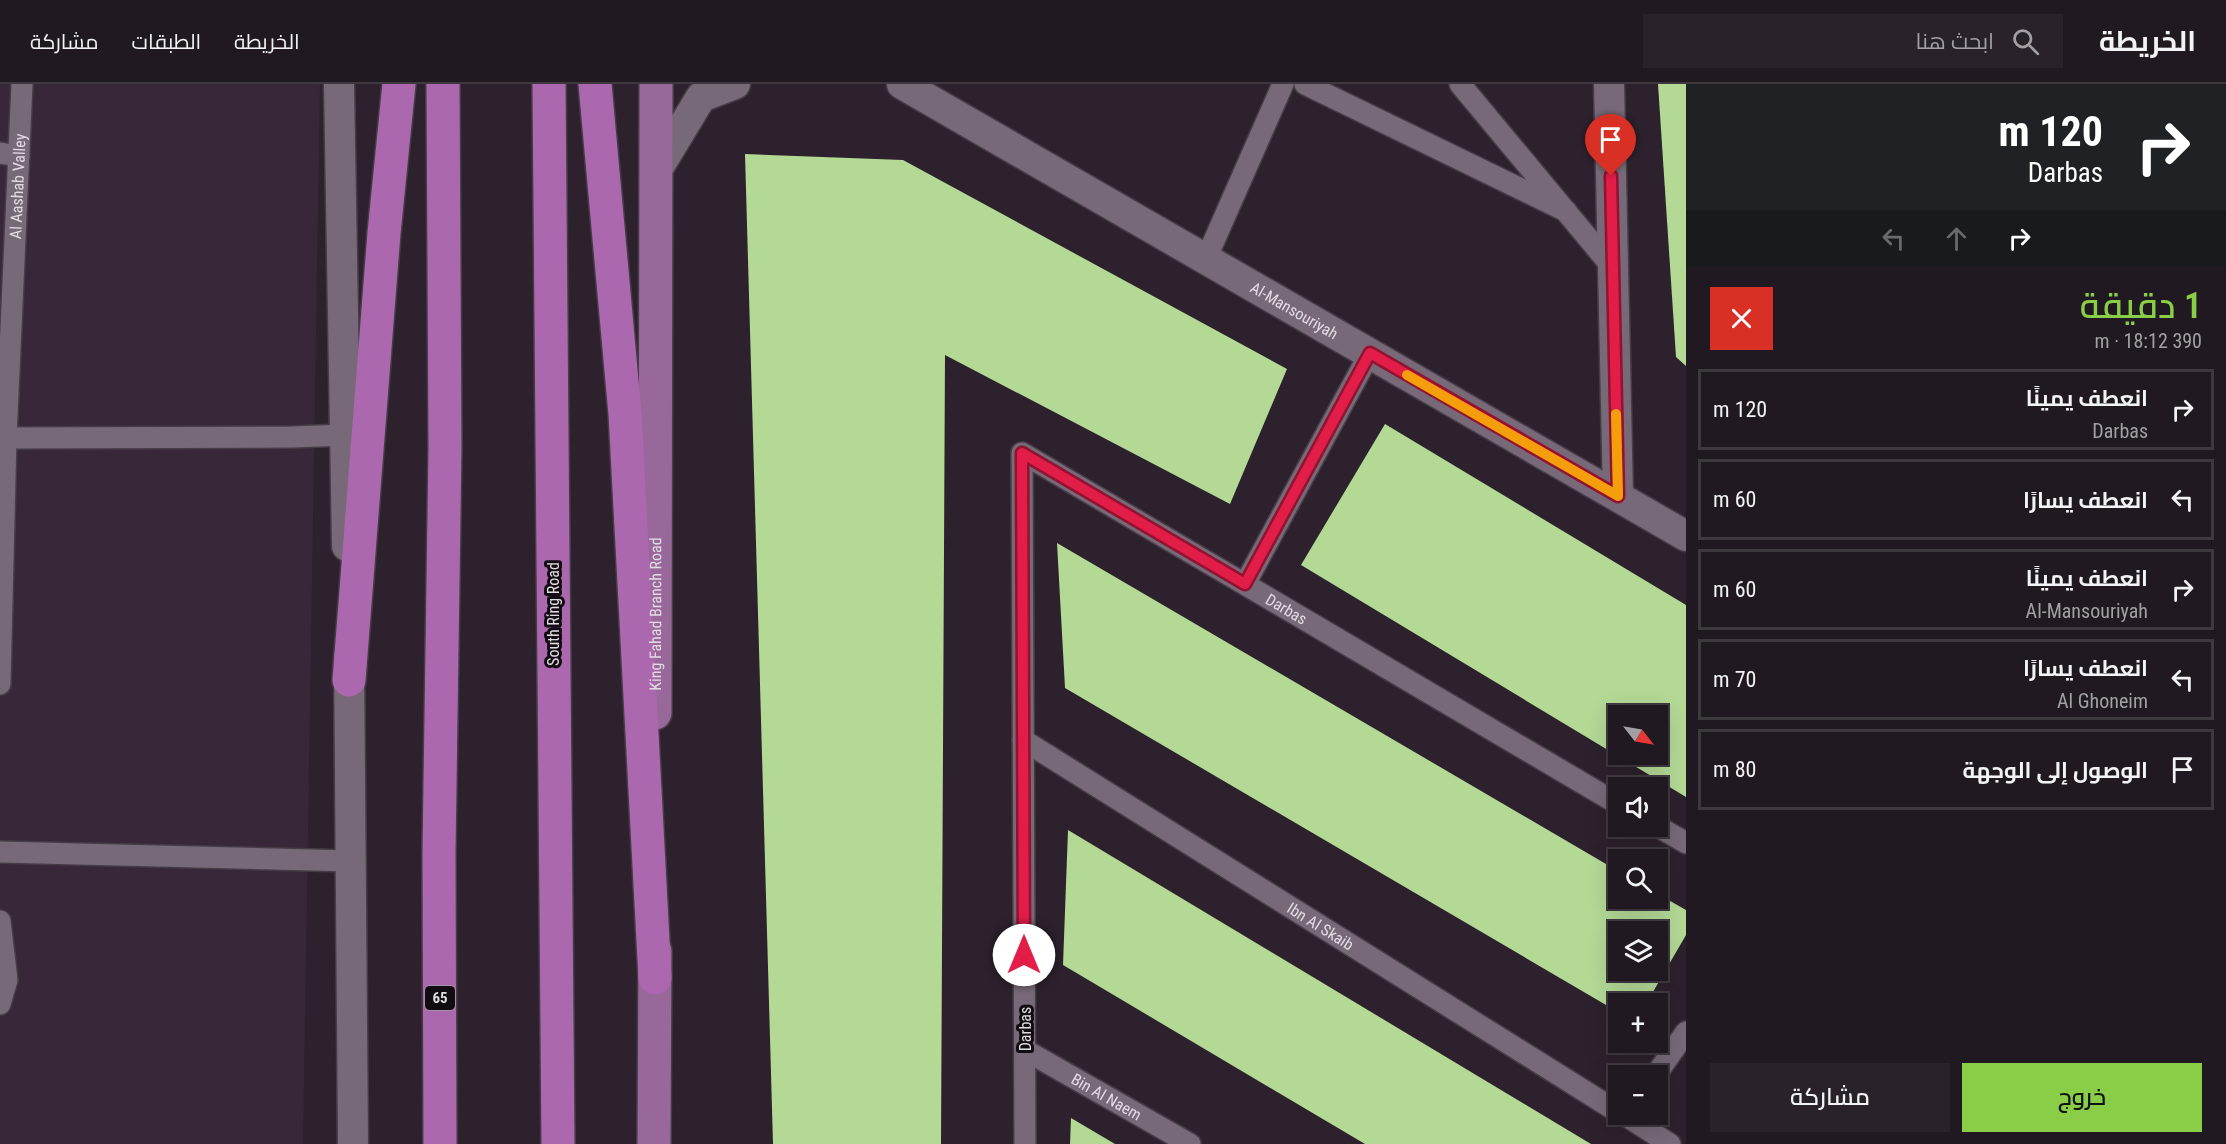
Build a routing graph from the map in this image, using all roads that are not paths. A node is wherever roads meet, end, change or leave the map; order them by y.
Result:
1 (22, 84) edge
2 (339, 84) edge
3 (399, 84) edge
4 (443, 84) edge
5 (549, 84) edge
6 (595, 84) edge
7 (656, 84) edge
8 (735, 84) edge
9 (902, 84) edge
10 (1282, 84) edge
11 (1305, 84) edge
12 (1461, 84) edge
13 (1609, 84) edge
14 (10, 154) edge
15 (655, 173) junction
16 (1566, 212) junction
17 (1206, 259) junction
18 (1613, 268) junction
19 (1370, 353) junction
20 (345, 435) junction
21 (6, 438) junction
22 (1618, 496) junction
23 (1686, 536) edge
24 (1245, 584) junction
25 (1, 649) edge
26 (349, 680) junction
27 (0, 684) edge
28 (1023, 740) junction
29 (1608, 798) edge
30 (1668, 832) edge
31 (1686, 843) edge
32 (0, 852) edge
33 (350, 861) junction
34 (0, 921) edge
35 (655, 978) junction
36 (0, 1004) edge
37 (1686, 1032) edge
38 (1025, 1050) junction
39 (1663, 1065) edge
40 (1608, 1104) edge
41 (1641, 1125) edge
42 (353, 1144) edge
43 (440, 1144) edge
44 (558, 1144) edge
45 (654, 1144) edge
46 (1025, 1144) edge
47 (1190, 1144) edge
48 (1670, 1144) edge

1 - 14 street, Al Aashab Valley
2 - 20 street
3 - 26 highway
4 - 43 highway, 65
5 - 44 highway, South Ring Road
6 - 35 highway
7 - 15 main road, King Fahad Branch Road
8 - 15 street
9 - 17 street, Al-Mansouriyah
10 - 17 street
11 - 16 street
12 - 16 street
13 - 18 street
14 - 21 street, Al Aashab Valley
15 - 35 main road, King Fahad Branch Road
16 - 18 street
17 - 19 street, Al-Mansouriyah
18 - 22 street
19 - 22 street, Al-Mansouriyah
19 - 24 street
20 - 21 street
20 - 26 street
21 - 25 street, Al Aashab Valley
22 - 23 street, Al-Mansouriyah
24 - 28 street, Darbas
24 - 29 street, Darbas
25 - 27 street, Al Aashab Valley
26 - 33 street
28 - 38 street, Darbas
28 - 40 street, Ibn Al Skaib
30 - 31 street
32 - 33 street
33 - 42 street
34 - 36 street
35 - 45 main road, King Fahad Branch Road
37 - 39 street
38 - 46 street, Darbas
38 - 47 street, Bin Al Naem
41 - 48 street, Ibn Al Skaib

